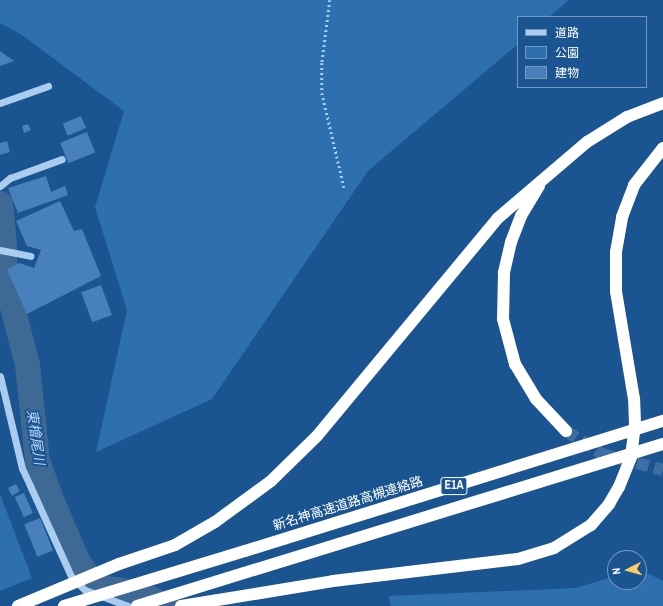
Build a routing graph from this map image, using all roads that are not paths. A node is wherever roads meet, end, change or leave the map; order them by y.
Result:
1 (48, 86) dead end
2 (0, 103) edge
3 (663, 103) edge
4 (663, 148) edge
5 (62, 159) dead end
6 (545, 176) junction
7 (0, 186) edge
8 (0, 250) edge
9 (30, 256) dead end
10 (0, 376) edge
11 (663, 421) edge
12 (566, 431) tunnel mouth
13 (663, 444) edge
14 (85, 590) junction
15 (18, 606) edge
16 (64, 606) edge
17 (89, 606) edge
18 (128, 606) edge
19 (137, 606) edge
20 (181, 606) edge

1 - 2 street
3 - 6 highway
4 - 20 highway, bridge
5 - 7 street
6 - 12 highway
6 - 15 highway, bridge
8 - 9 street
10 - 14 street
11 - 16 highway, 新名神高速道路高槻連絡路 / E1A, bridge
13 - 19 highway, E1A
14 - 17 street
14 - 18 street

